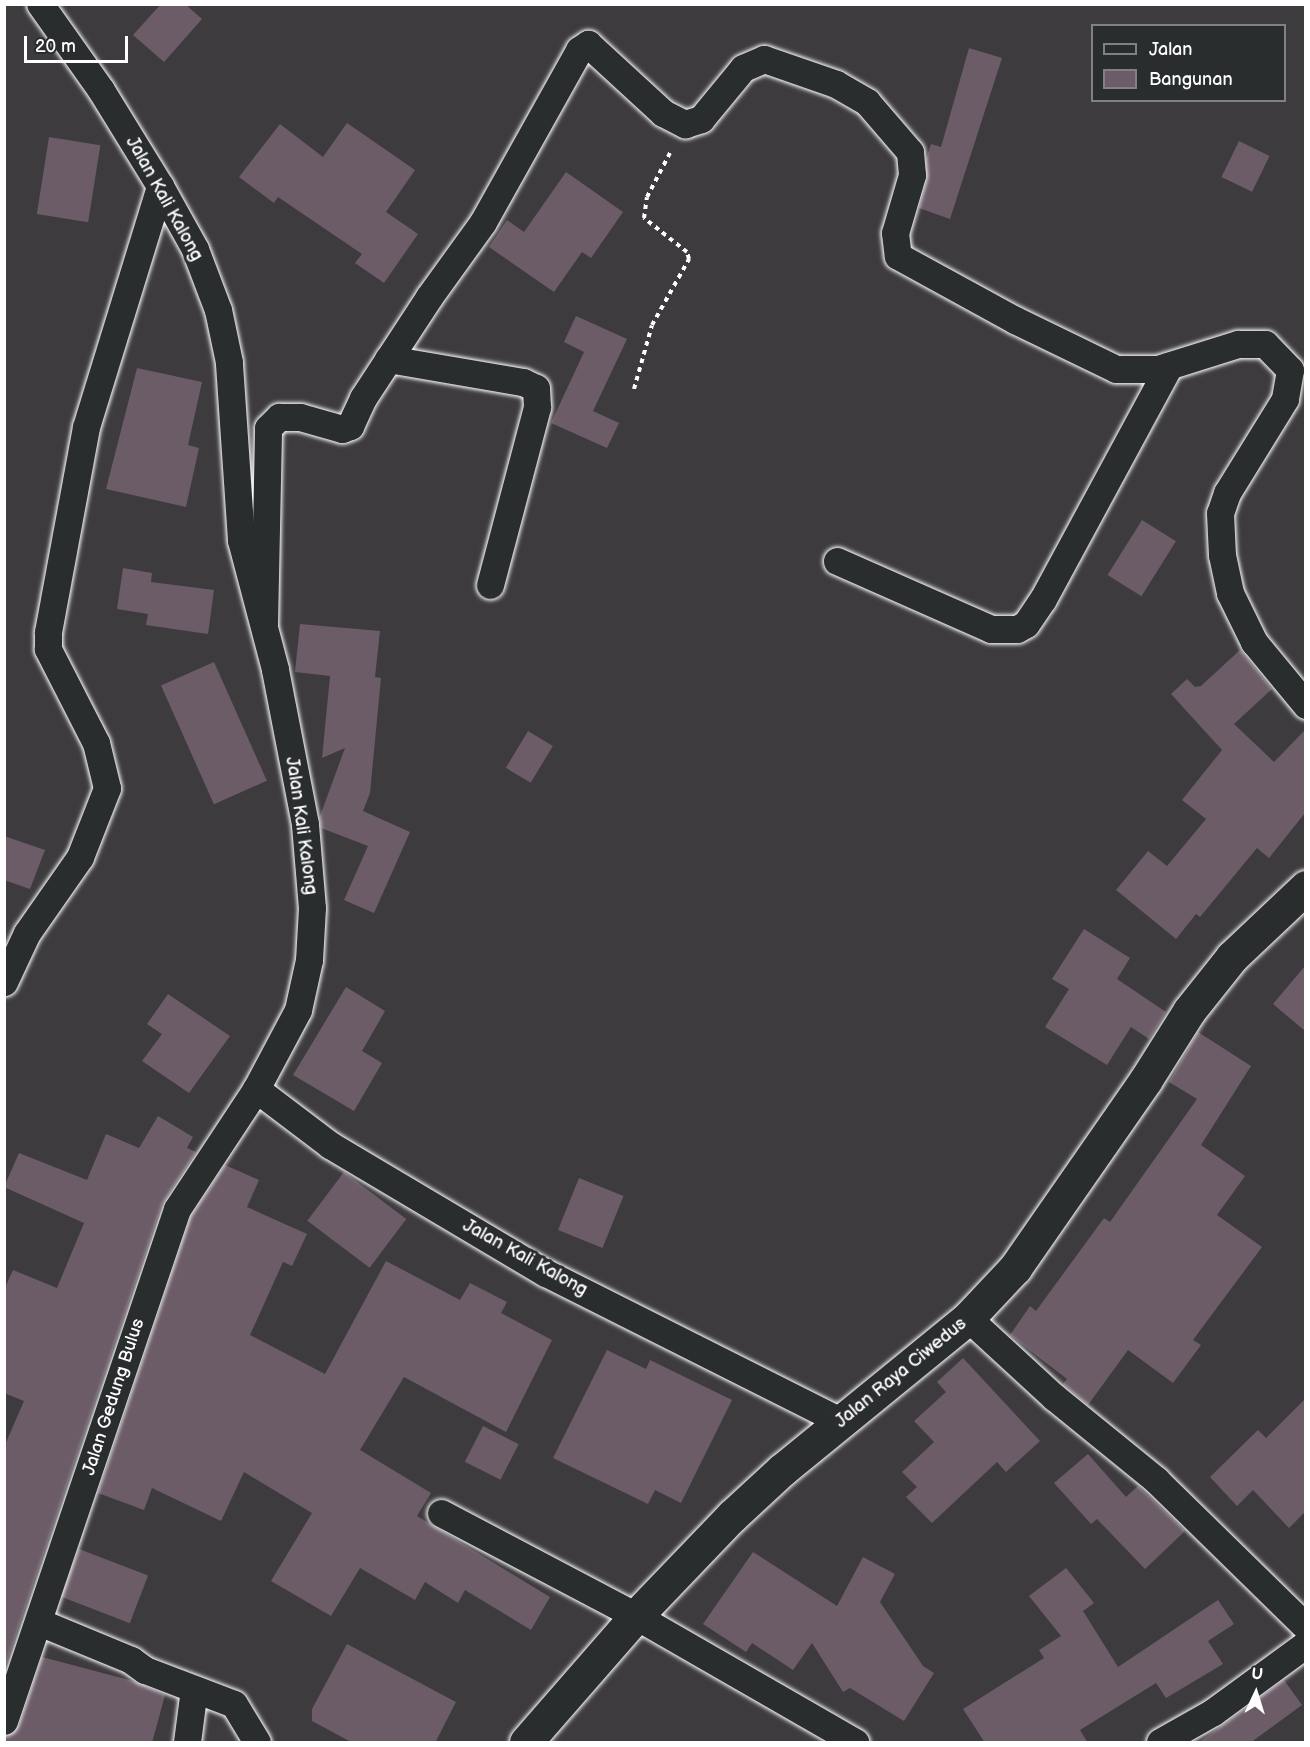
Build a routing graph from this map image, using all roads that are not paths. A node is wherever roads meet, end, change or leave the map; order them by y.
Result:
1 (39, 4) edge
2 (160, 186) junction
3 (388, 359) junction
4 (1169, 366) junction
5 (837, 561) dead end
6 (490, 585) dead end
7 (264, 624) junction
8 (1305, 705) edge
9 (1305, 887) edge
10 (4, 982) edge
11 (256, 1089) junction
12 (968, 1318) junction
13 (842, 1422) junction
14 (441, 1513) dead end
15 (636, 1616) junction
16 (39, 1622) junction
17 (1305, 1627) edge
18 (1305, 1644) edge
19 (194, 1689) junction
20 (4, 1720) edge
21 (186, 1743) edge
22 (257, 1743) edge
23 (526, 1743) edge
24 (855, 1743) edge
25 (1160, 1743) edge

1 - 2 street, Jalan Kali Kalong
2 - 7 street, Jalan Kali Kalong
2 - 10 street
3 - 4 street
3 - 6 street
3 - 7 street
4 - 5 street
4 - 8 street
7 - 11 street, Jalan Kali Kalong
9 - 12 street, Jalan Raya Ciwedus
11 - 13 street, Jalan Kali Kalong
11 - 16 street, Jalan Gedung Bulus
12 - 13 street, Jalan Raya Ciwedus
12 - 17 street
13 - 15 street, Jalan Raya Ciwedus
14 - 15 street
15 - 23 street, Jalan Raya Ciwedus
15 - 24 street
16 - 19 street
16 - 20 street, Jalan Gedung Bulus
18 - 25 street
19 - 21 street
19 - 22 street

